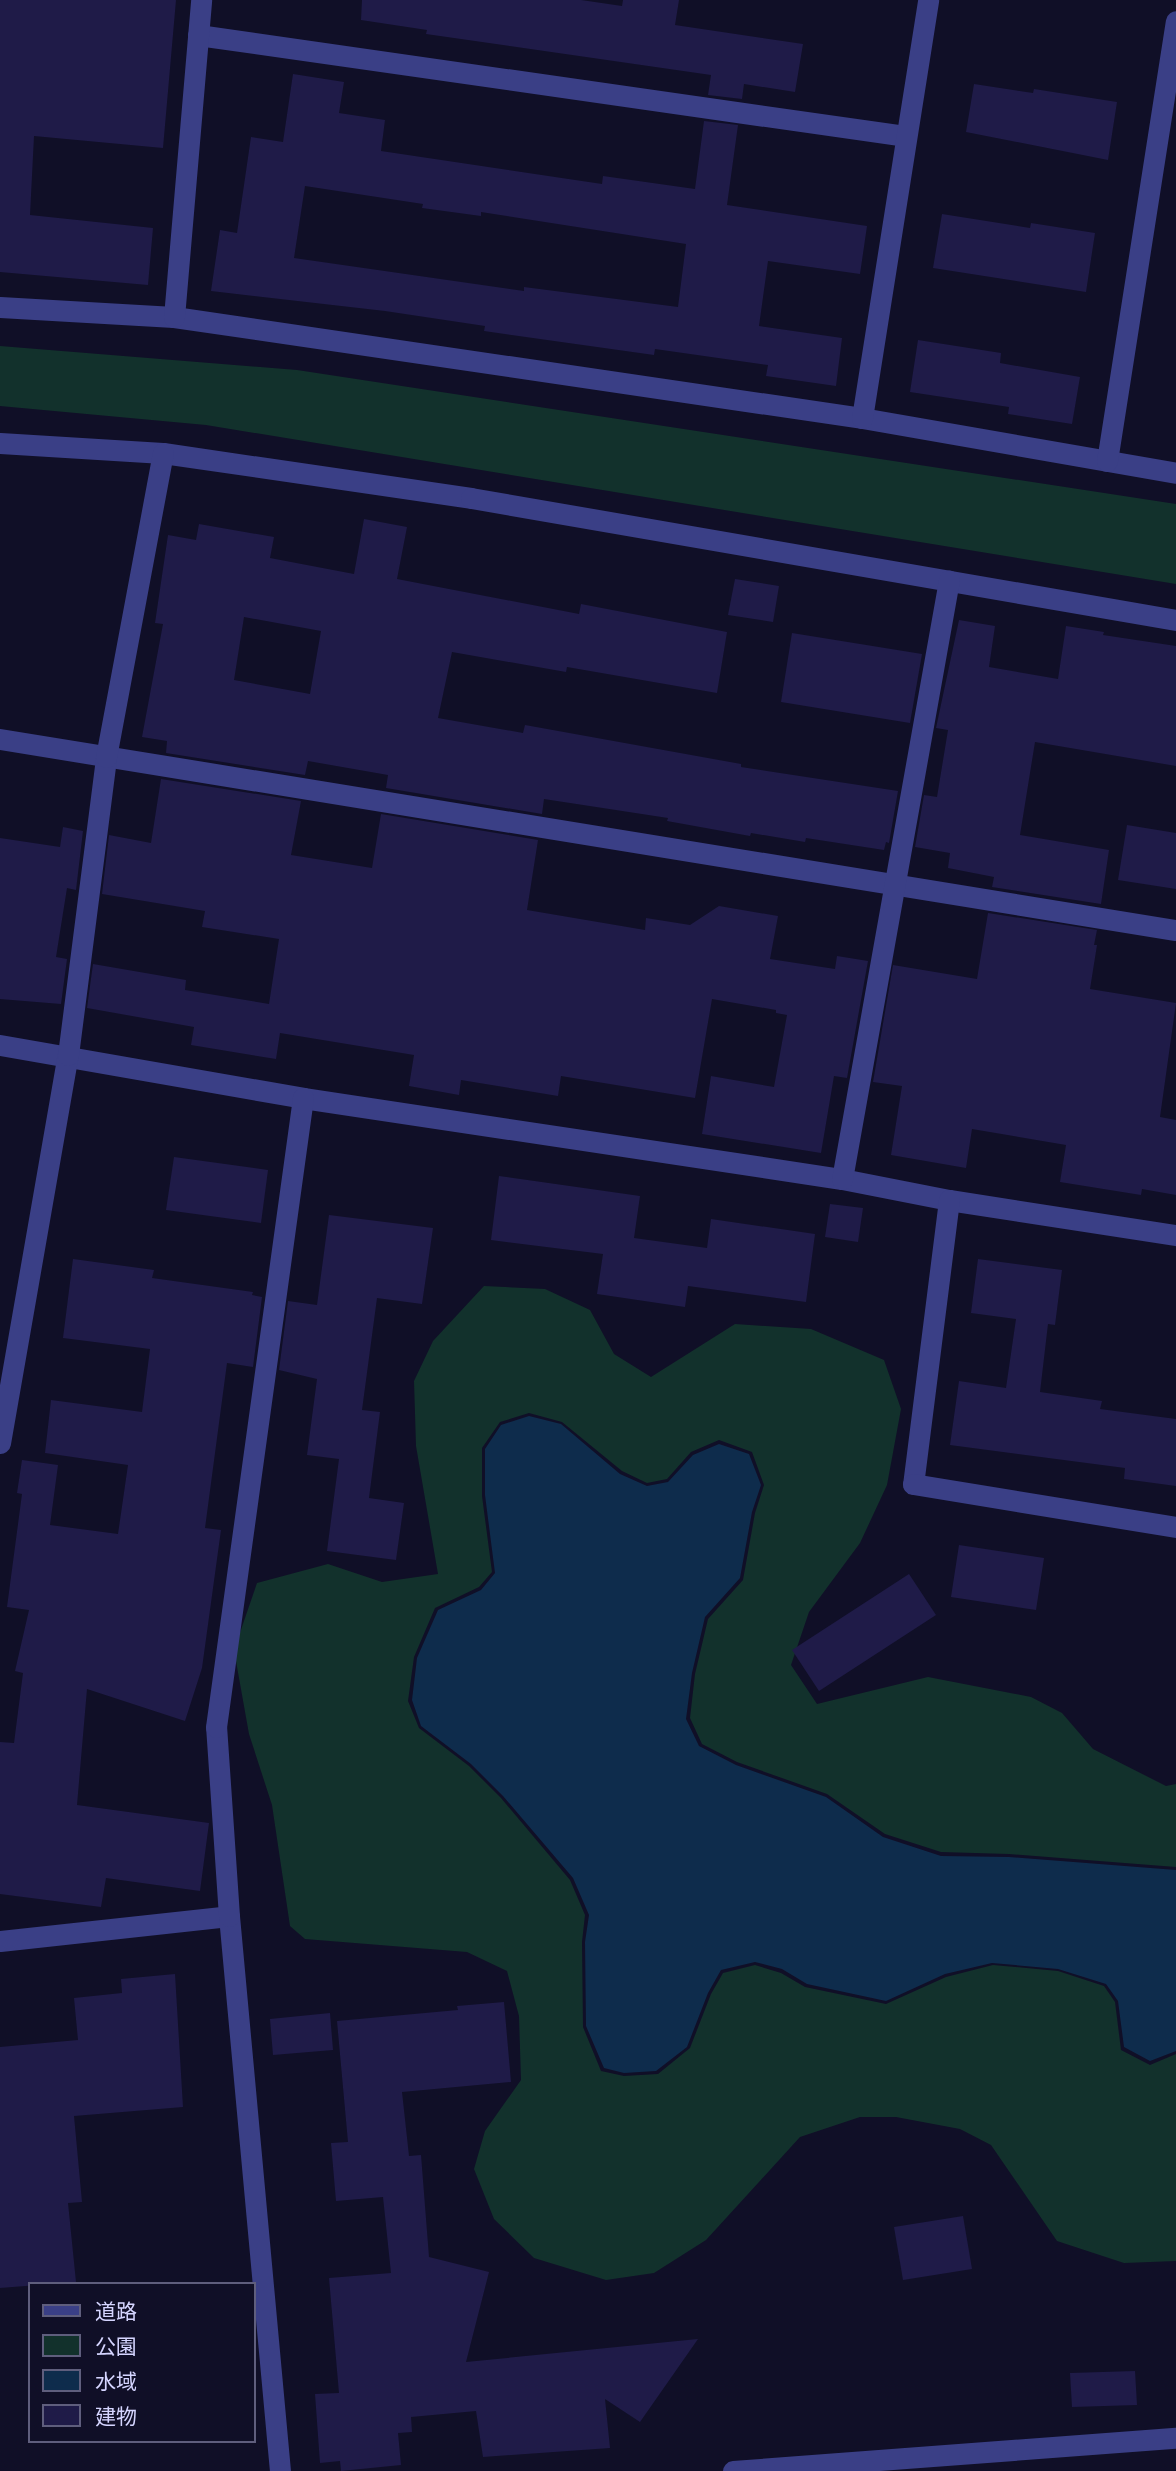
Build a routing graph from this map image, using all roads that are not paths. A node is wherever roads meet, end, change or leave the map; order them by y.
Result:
1 (201, 0) edge
2 (928, 0) edge
3 (1176, 21) edge
4 (198, 35) junction
5 (905, 136) junction
6 (0, 307) edge
7 (174, 317) junction
8 (862, 418) junction
9 (0, 443) edge
10 (163, 453) junction
11 (1107, 461) junction
12 (1176, 473) edge
13 (948, 580) junction
14 (1176, 620) edge
15 (0, 739) edge
16 (106, 757) junction
17 (895, 884) junction
18 (1176, 930) edge
19 (0, 1045) edge
20 (68, 1055) junction
21 (303, 1098) junction
22 (842, 1179) junction
23 (949, 1200) junction
24 (1176, 1235) edge
25 (0, 1443) edge
26 (1176, 1527) edge
27 (229, 1916) junction
28 (0, 1941) edge
29 (1176, 2438) edge
30 (280, 2471) edge
31 (733, 2471) edge

1 - 4 street
2 - 5 street
3 - 11 street
4 - 5 street
4 - 7 street
5 - 8 street
6 - 7 street
7 - 8 street
8 - 11 street
9 - 10 street
10 - 13 street
10 - 16 street
11 - 12 street
13 - 14 street
13 - 17 street
15 - 16 street
16 - 17 street
16 - 20 street
17 - 18 street
17 - 22 street
19 - 20 street
20 - 21 street
20 - 25 street
21 - 22 street
21 - 27 street
22 - 23 street
23 - 24 street
23 - 26 street
27 - 28 street
27 - 30 street
29 - 31 street

